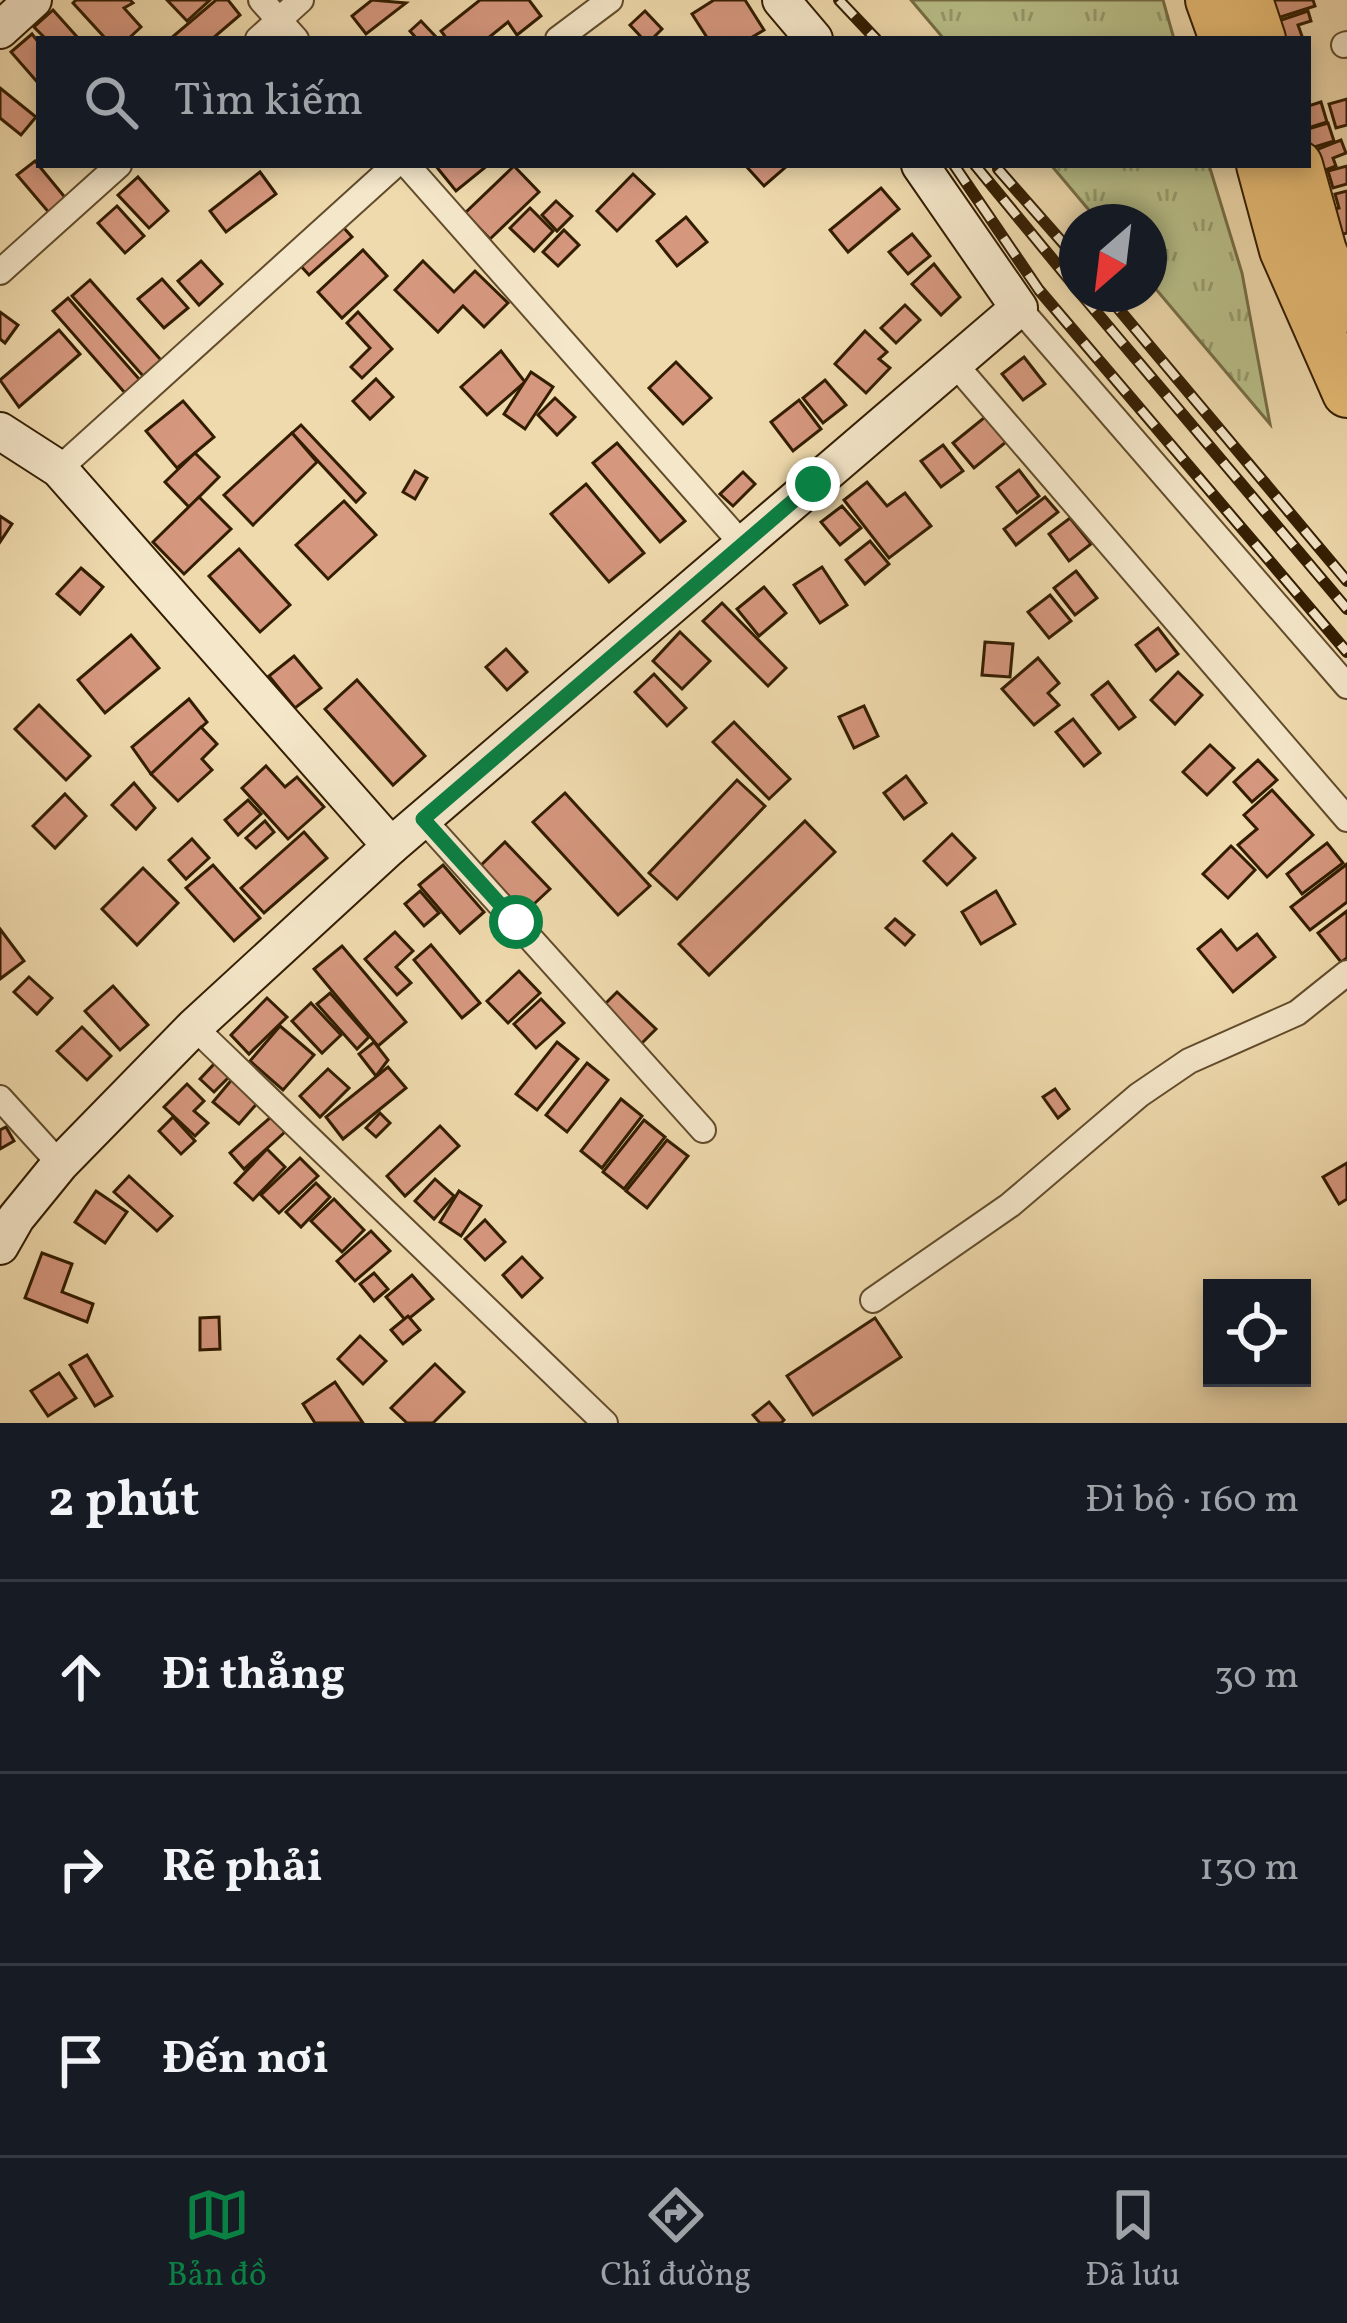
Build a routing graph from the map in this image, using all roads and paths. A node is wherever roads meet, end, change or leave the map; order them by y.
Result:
1 (33, 0) edge
2 (261, 0) edge
3 (301, 0) edge
4 (610, 0) edge
5 (781, 0) edge
6 (1210, 0) edge
7 (1248, 0) edge
8 (0, 30) edge
9 (287, 30) edge
10 (562, 36) edge
11 (811, 36) edge
12 (1223, 36) edge
13 (1261, 36) edge
14 (116, 168) edge
15 (392, 168) edge
16 (410, 168) edge
17 (922, 168) edge
18 (1262, 168) edge
19 (1299, 168) edge
20 (0, 272) edge
21 (1019, 308) junction
22 (1347, 308) edge
23 (954, 363) junction
24 (1347, 393) edge
25 (0, 431) edge
26 (58, 469) junction
27 (742, 545) junction
28 (1347, 686) edge
29 (423, 819) junction
30 (1347, 819) edge
31 (391, 846) junction
32 (1347, 974) edge
33 (194, 1027) junction
34 (0, 1099) edge
35 (703, 1130) dead end
36 (60, 1164) junction
37 (0, 1246) edge
38 (873, 1300) dead end
39 (605, 1423) edge

1 - 8 main road
2 - 9 street
3 - 9 street
4 - 10 street
5 - 11 main road
6 - 12 highway
7 - 13 highway
14 - 20 street
15 - 26 street
16 - 27 street
17 - 21 main road
18 - 24 highway
19 - 22 highway
21 - 23 main road
21 - 28 street
23 - 27 main road
23 - 30 street
25 - 26 main road
26 - 31 main road
27 - 29 main road
29 - 31 main road
29 - 35 street
31 - 33 main road
32 - 38 street
33 - 36 main road
33 - 39 street
34 - 36 street
36 - 37 main road

